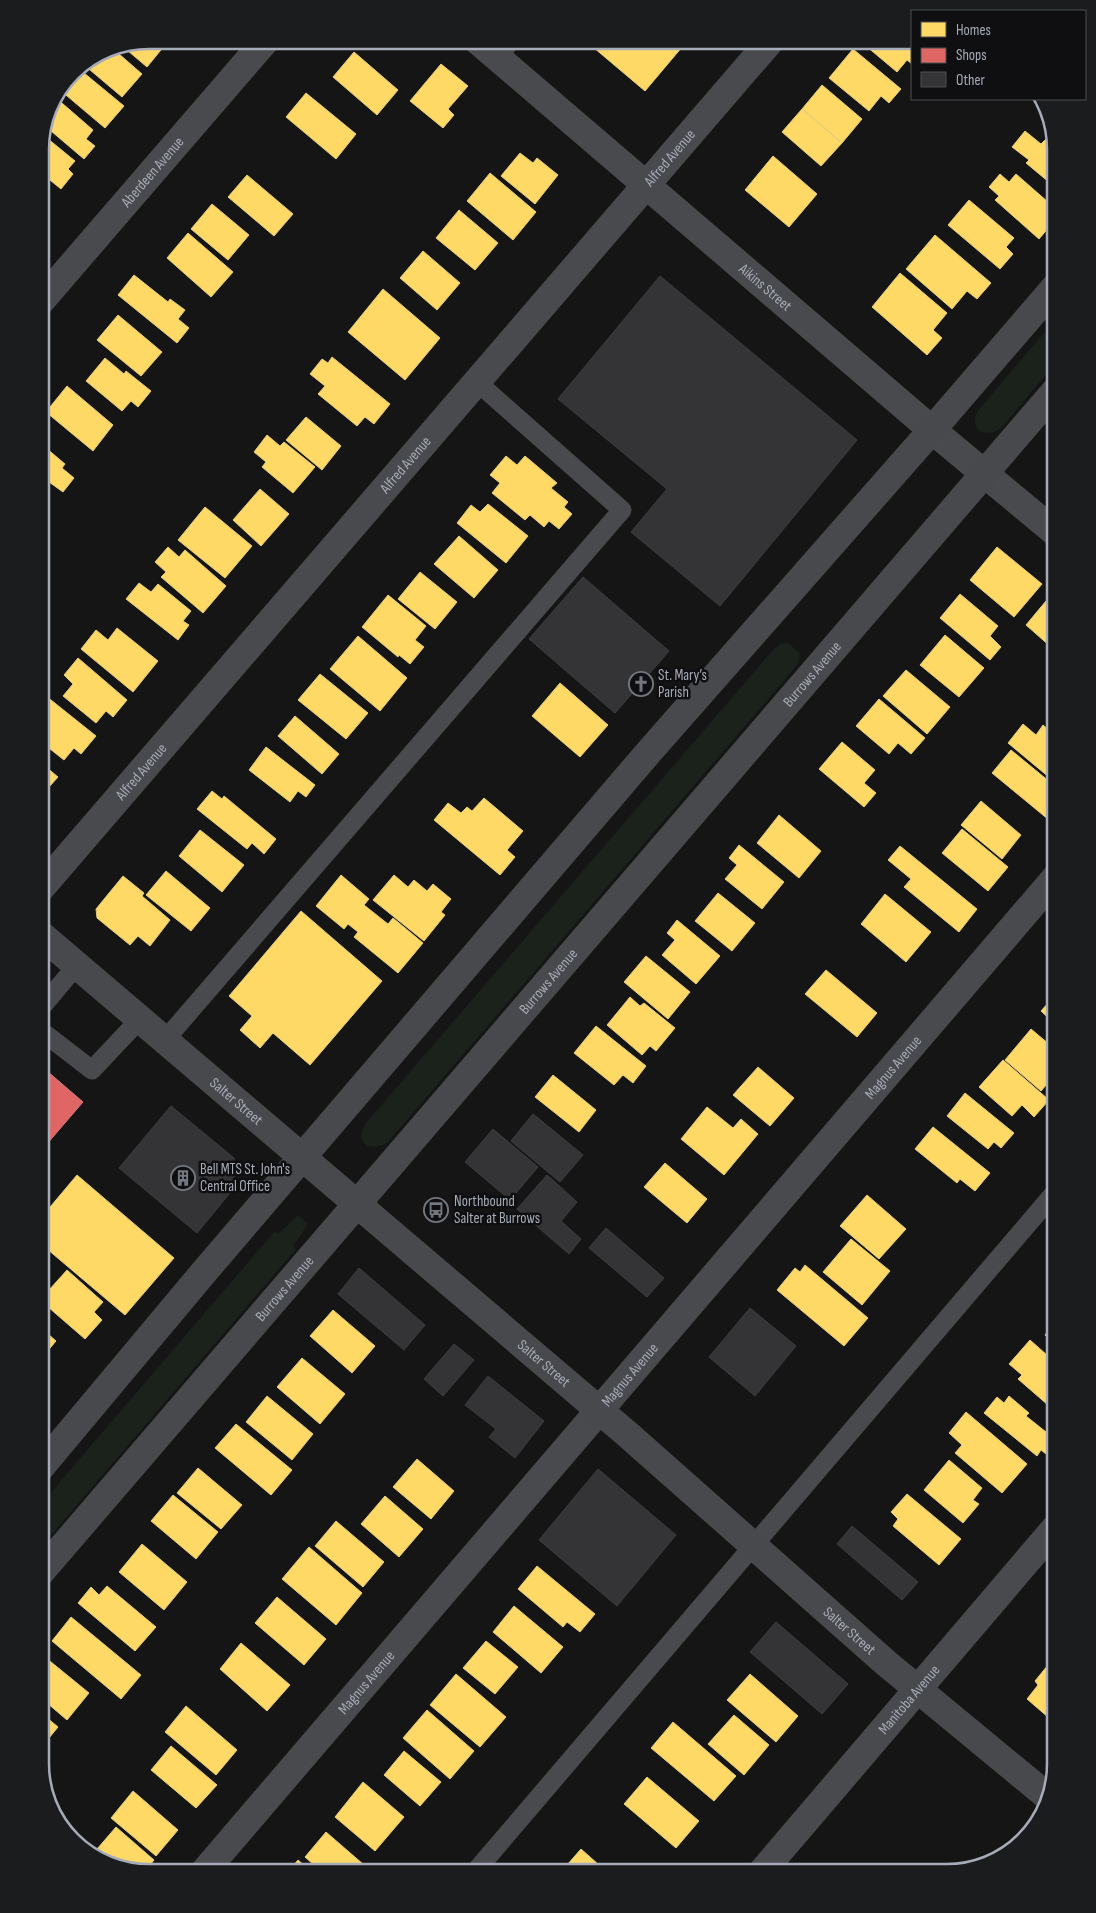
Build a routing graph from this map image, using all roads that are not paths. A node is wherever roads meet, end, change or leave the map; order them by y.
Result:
1 (258, 49) edge
2 (505, 49) edge
3 (763, 49) edge
4 (647, 186) junction
5 (49, 292) edge
6 (1047, 296) edge
7 (477, 382) junction
8 (1047, 401) edge
9 (932, 430) junction
10 (985, 473) junction
11 (1047, 525) edge
12 (49, 879) edge
13 (1047, 887) edge
14 (49, 942) edge
15 (77, 965) junction
16 (49, 998) edge
17 (140, 1020) junction
18 (49, 1037) edge
19 (164, 1040) junction
20 (304, 1158) junction
21 (1047, 1202) edge
22 (358, 1204) junction
23 (599, 1410) junction
24 (49, 1457) edge
25 (1047, 1538) edge
26 (754, 1544) junction
27 (49, 1563) edge
28 (918, 1689) junction
29 (1043, 1793) edge
30 (212, 1864) edge
31 (482, 1864) edge
32 (769, 1864) edge

1 - 5 street, Aberdeen Avenue
2 - 4 street, Aikins Street
3 - 4 street, Alfred Avenue
4 - 7 street, Alfred Avenue
4 - 9 street, Aikins Street
6 - 9 street
7 - 12 street, Alfred Avenue
7 - 19 lane
8 - 10 street, Burrows Avenue
9 - 10 street, Aikins Street
9 - 20 street
10 - 11 street, Aikins Street
10 - 22 street, Burrows Avenue
13 - 23 street, Magnus Avenue
14 - 15 street, Salter Street
15 - 16 lane
15 - 17 street, Salter Street
17 - 18 lane
17 - 19 street, Salter Street
19 - 20 street, Salter Street
20 - 22 street, Salter Street
20 - 24 street
21 - 26 lane
22 - 23 street, Salter Street
22 - 27 street, Burrows Avenue
23 - 26 street, Salter Street
23 - 30 street, Magnus Avenue
25 - 28 street, Manitoba Avenue
26 - 28 street, Salter Street
26 - 31 lane
28 - 29 street, Salter Street
28 - 32 street, Manitoba Avenue

